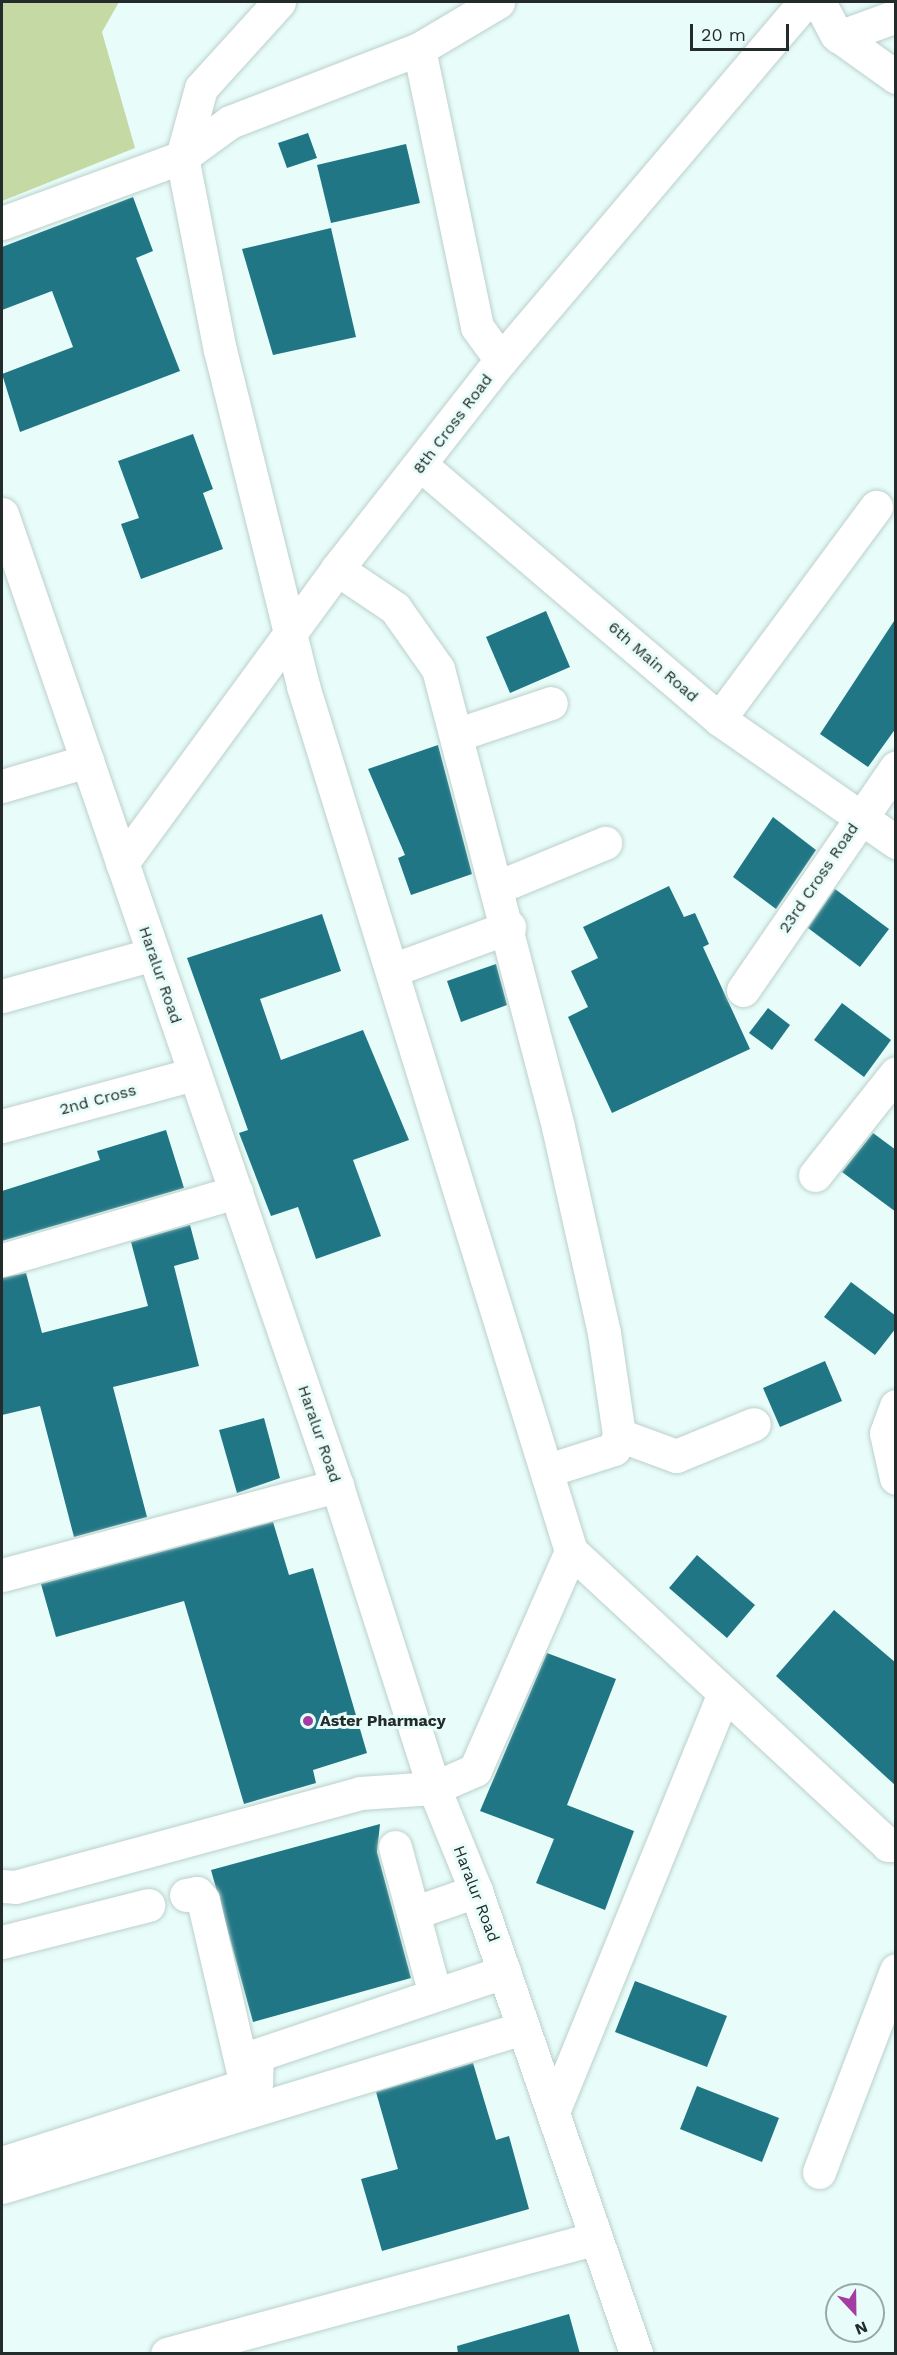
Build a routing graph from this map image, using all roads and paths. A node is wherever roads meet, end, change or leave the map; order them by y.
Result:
1 (279, 2) edge
2 (498, 2) edge
3 (805, 2) edge
4 (819, 2) edge
5 (896, 16) edge
6 (839, 37) junction
7 (419, 50) junction
8 (896, 77) edge
9 (182, 157) junction
10 (2, 223) edge
11 (501, 360) junction
12 (422, 466) junction
13 (876, 507) dead end
14 (2, 514) edge
15 (337, 569) junction
16 (291, 635) junction
17 (551, 703) dead end
18 (719, 719) junction
19 (456, 735) junction
20 (87, 761) junction
21 (896, 767) edge
22 (2, 786) edge
23 (860, 817) junction
24 (896, 842) edge
25 (605, 843) dead end
26 (122, 863) junction
27 (498, 887) junction
28 (509, 927) junction
29 (153, 954) junction
30 (392, 970) junction
31 (743, 990) dead end
32 (2, 996) edge
33 (896, 1073) edge
34 (194, 1074) junction
35 (2, 1126) edge
36 (815, 1175) dead end
37 (236, 1192) junction
38 (2, 1260) edge
39 (896, 1406) edge
40 (754, 1424) dead end
41 (618, 1435) junction
42 (548, 1470) junction
43 (896, 1478) edge
44 (337, 1486) junction
45 (571, 1551) junction
46 (2, 1575) edge
47 (724, 1694) junction
48 (434, 1788) junction
49 (896, 1845) edge
50 (395, 1847) dead end
51 (2, 1886) edge
52 (476, 1890) junction
53 (186, 1895) dead end
54 (148, 1905) dead end
55 (413, 1912) junction
56 (2, 1942) edge
57 (896, 1970) edge
58 (504, 1972) junction
59 (435, 1994) junction
60 (523, 2028) junction
61 (246, 2085) junction
62 (553, 2112) junction
63 (2, 2163) edge
64 (819, 2172) dead end
65 (2, 2187) edge
66 (596, 2238) junction
67 (167, 2354) edge
68 (636, 2354) edge

1 - 9 street
2 - 7 street
3 - 11 street, 8th Cross Road
4 - 6 street
5 - 6 street
6 - 8 street
7 - 9 street
7 - 11 street
9 - 10 street
9 - 16 street
11 - 12 street, 8th Cross Road
12 - 15 street, 8th Cross Road
12 - 18 street, 6th Main Road
13 - 18 street
14 - 20 street, Haralur Road
15 - 16 street, 8th Cross Road
15 - 19 street
16 - 26 street, 8th Cross Road
16 - 30 street
17 - 19 street
18 - 23 street, 6th Main Road
19 - 27 street
20 - 22 street
20 - 26 street, Haralur Road
21 - 23 street, 23rd Cross Road
23 - 24 street, 6th Main Road
23 - 31 street, 23rd Cross Road
25 - 27 street
26 - 29 street, Haralur Road
27 - 28 street
28 - 30 street
28 - 41 street
29 - 32 street
29 - 34 street, Haralur Road
30 - 42 street
33 - 36 street
34 - 35 street, 2nd Cross
34 - 37 street, Haralur Road
37 - 38 street
37 - 44 street, Haralur Road
39 - 43 street
40 - 41 street
41 - 42 street
42 - 45 street
44 - 46 street
44 - 48 street, Haralur Road
45 - 47 street
45 - 48 street
47 - 49 street
47 - 62 street
48 - 51 street
48 - 52 street, Haralur Road
50 - 55 street
52 - 55 street
52 - 58 street, Haralur Road
53 - 61 street
54 - 56 street
55 - 59 street
57 - 64 street
58 - 59 street
58 - 60 street, Haralur Road
59 - 61 street
60 - 62 street, Haralur Road
60 - 65 street
61 - 63 street
62 - 66 street, Haralur Road
66 - 67 street
66 - 68 street, Haralur Road

